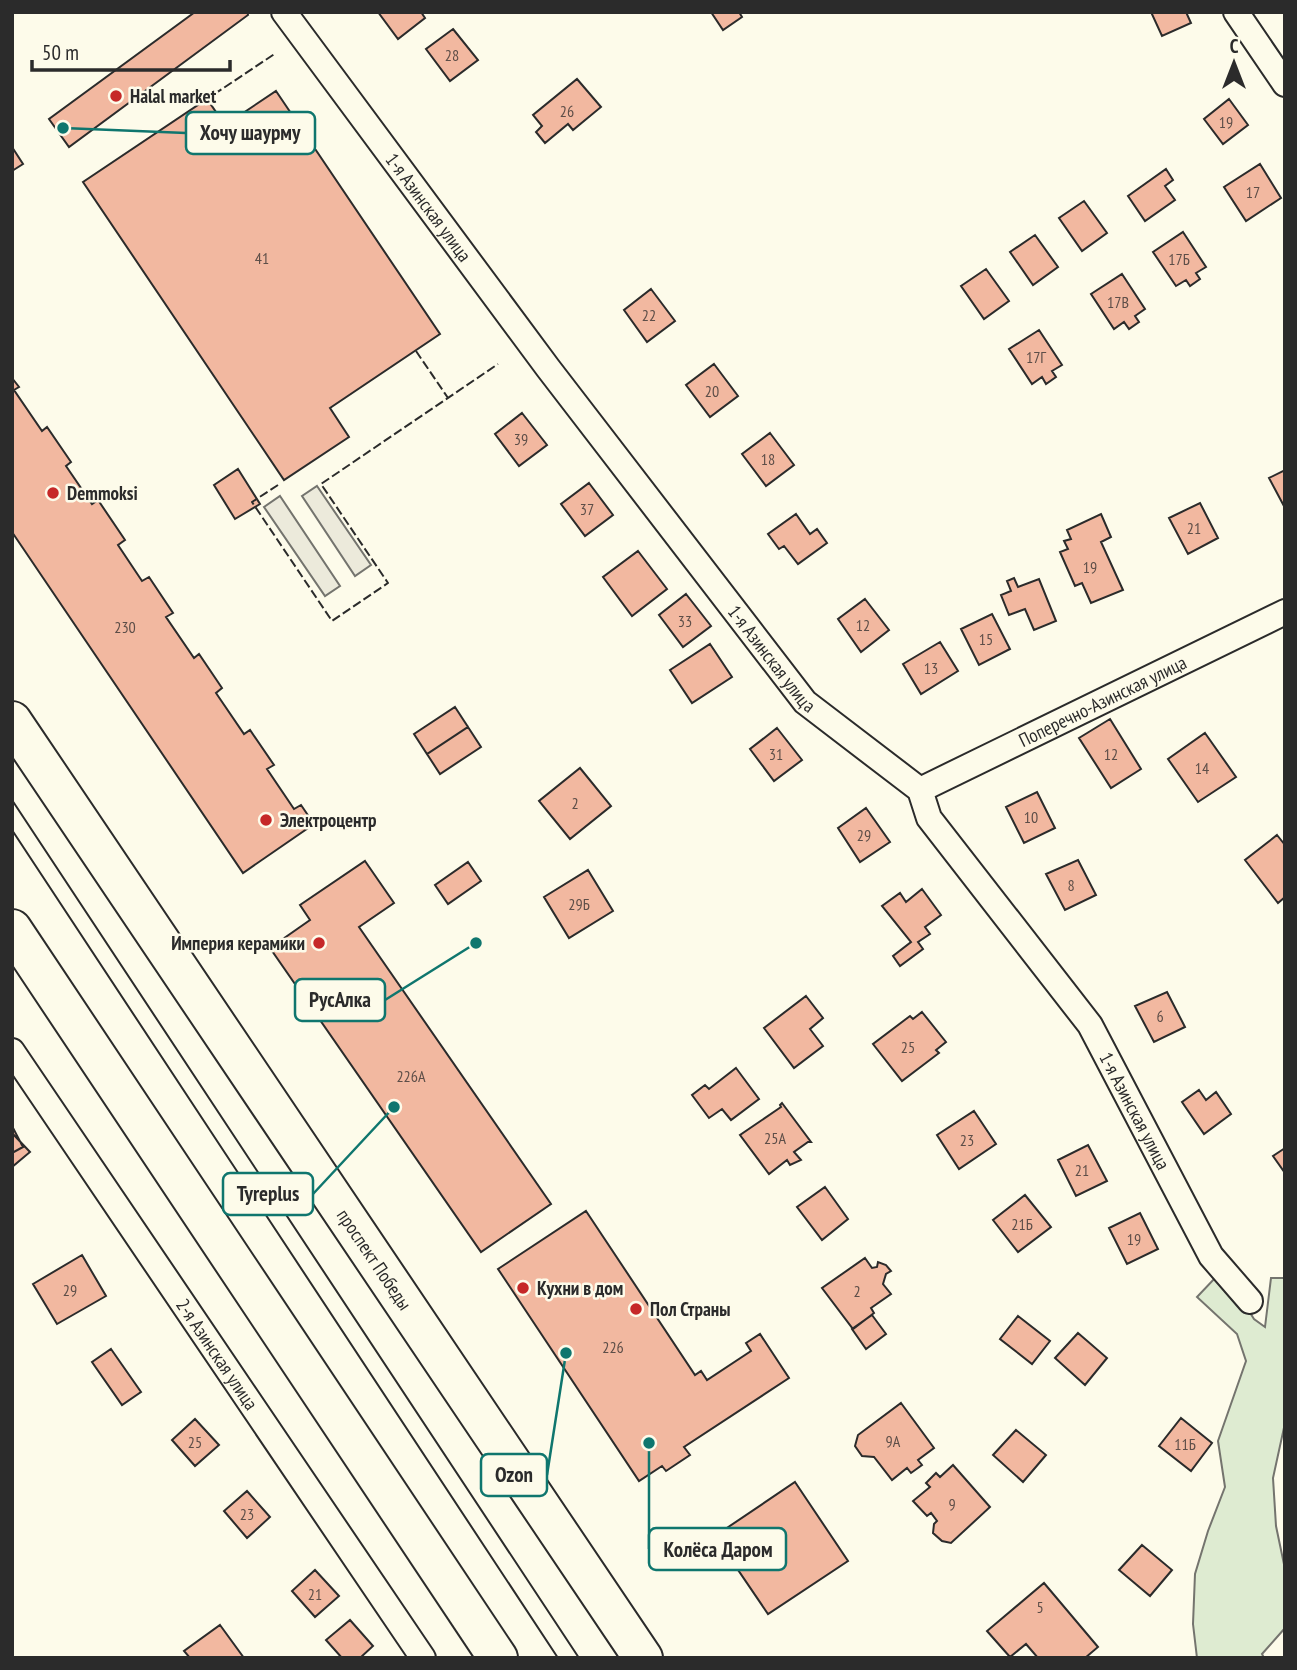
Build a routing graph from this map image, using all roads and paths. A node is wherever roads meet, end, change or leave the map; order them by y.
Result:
1 (284, 12) edge
2 (1236, 12) edge
3 (1285, 84) edge
4 (1285, 612) edge
5 (12, 721) edge
6 (920, 790) junction
7 (12, 929) edge
8 (12, 1051) edge
9 (1250, 1301) dead end
10 (423, 1658) edge
11 (498, 1658) edge
12 (643, 1658) edge

1 - 6 street, 1-я Азинская улица
2 - 3 street
4 - 6 street, Поперечно-Азинская улица
5 - 12 main road, проспект Победы
6 - 9 street, 1-я Азинская улица
7 - 11 main road
8 - 10 street, 2-я Азинская улица

